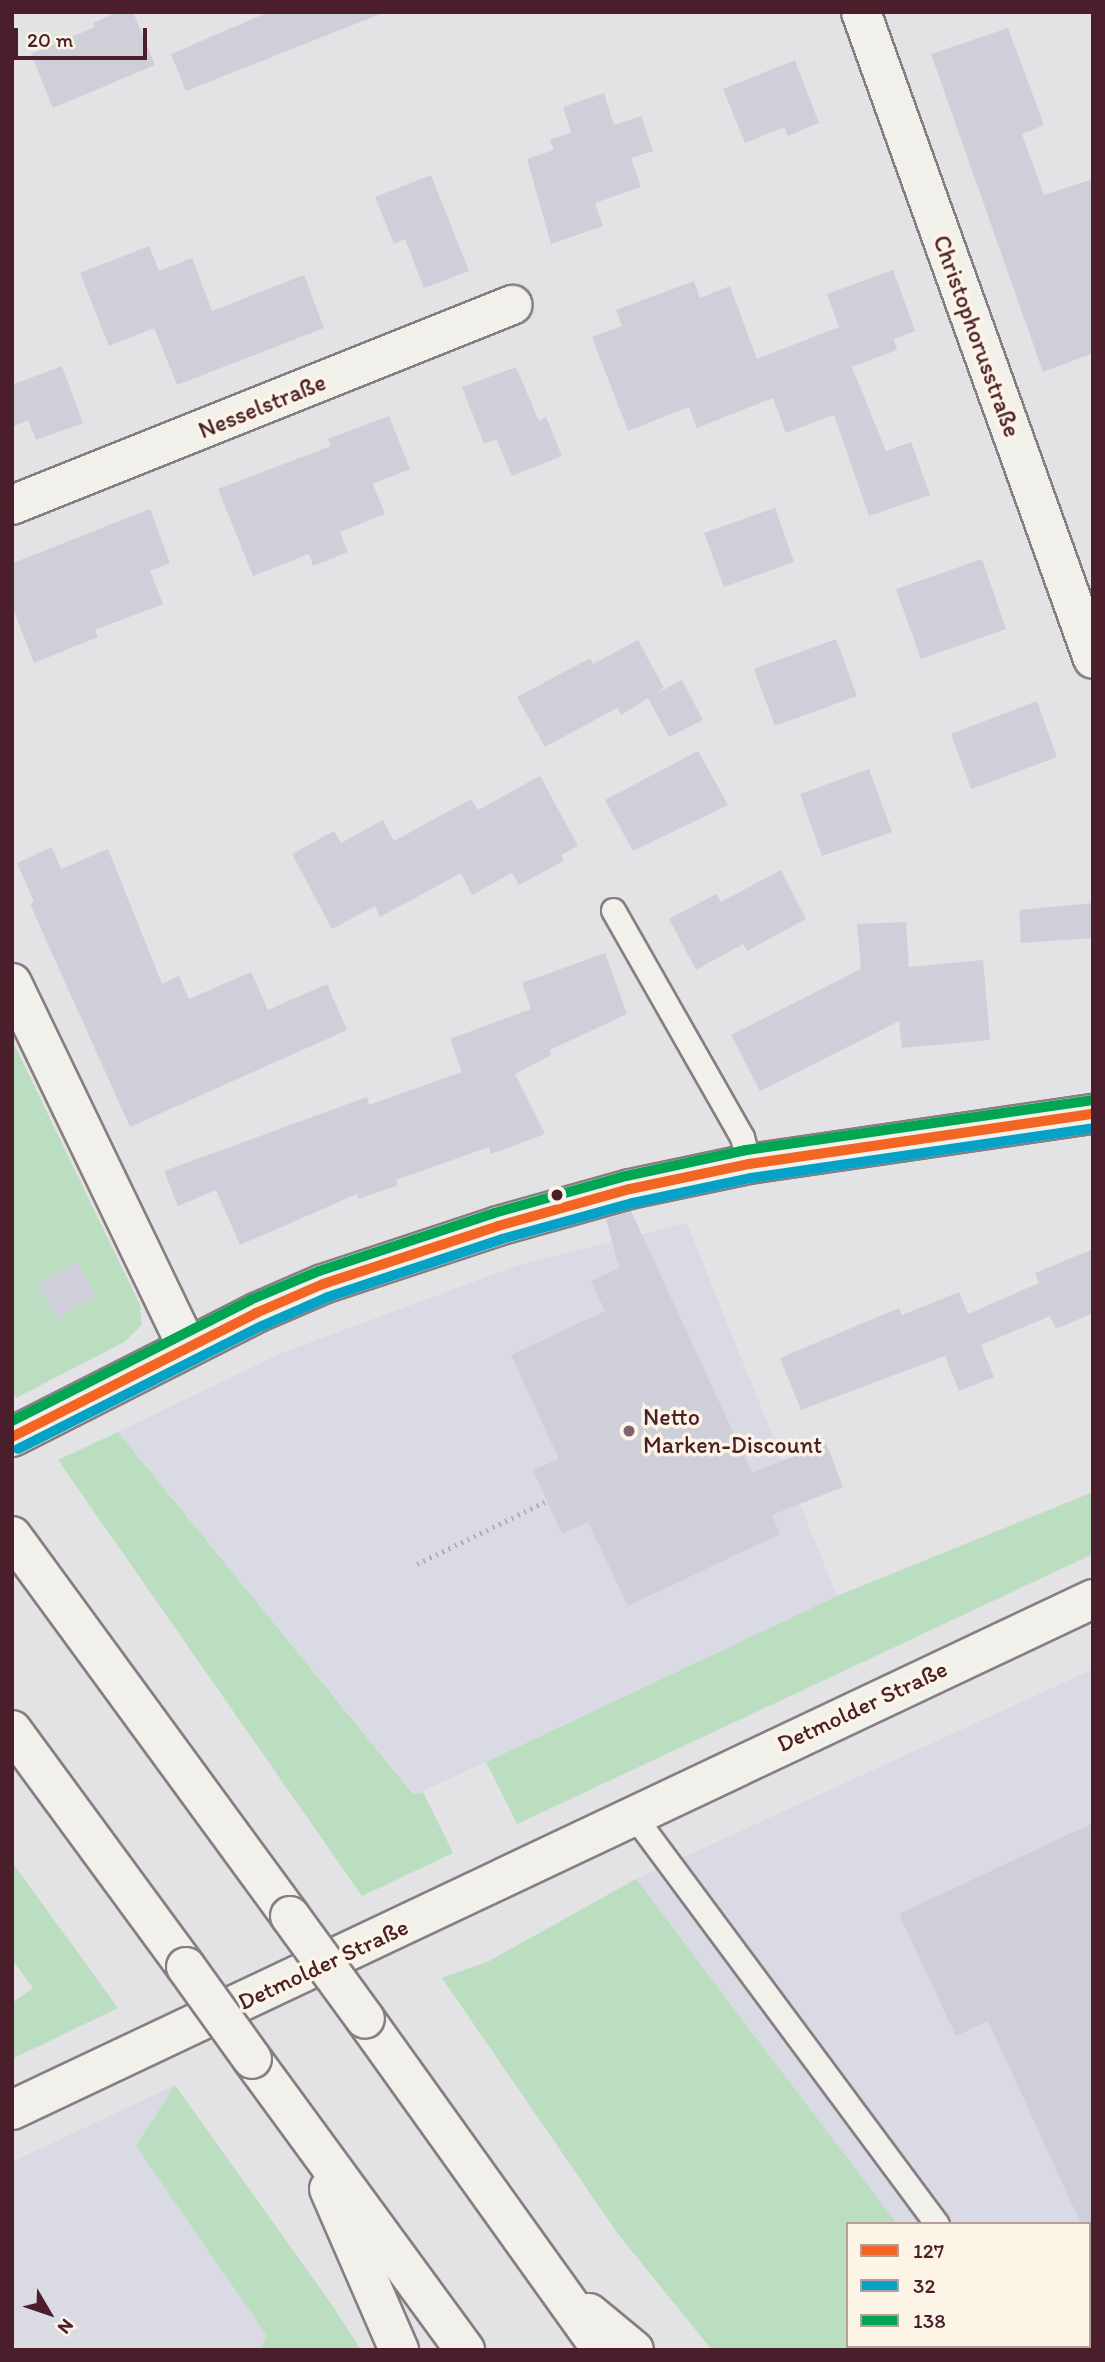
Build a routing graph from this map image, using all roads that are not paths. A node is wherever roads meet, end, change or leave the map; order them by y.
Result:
1 (861, 12) edge
2 (512, 305) dead end
3 (12, 506) edge
4 (1093, 659) edge
5 (613, 910) dead end
6 (12, 983) edge
7 (1093, 1114) edge
8 (749, 1164) junction
9 (186, 1345) junction
10 (12, 1437) edge
11 (12, 1536) edge
12 (1093, 1599) edge
13 (12, 1730) edge
14 (634, 1816) junction
15 (12, 2110) edge
16 (300, 2123) junction
17 (936, 2222) edge
18 (554, 2285) junction
19 (399, 2350) edge
20 (465, 2350) edge
21 (602, 2350) edge
22 (634, 2350) edge

1 - 4 main road, Christophorusstraße
2 - 3 main road, Nesselstraße
5 - 8 lane
6 - 9 main road
7 - 8 main road
8 - 9 main road
9 - 10 main road
11 - 18 main road, bridge
12 - 14 main road, Detmolder Straße
13 - 16 main road, bridge
14 - 15 main road, Detmolder Straße
14 - 17 lane
16 - 19 main road
16 - 20 main road
18 - 21 main road
18 - 22 main road

